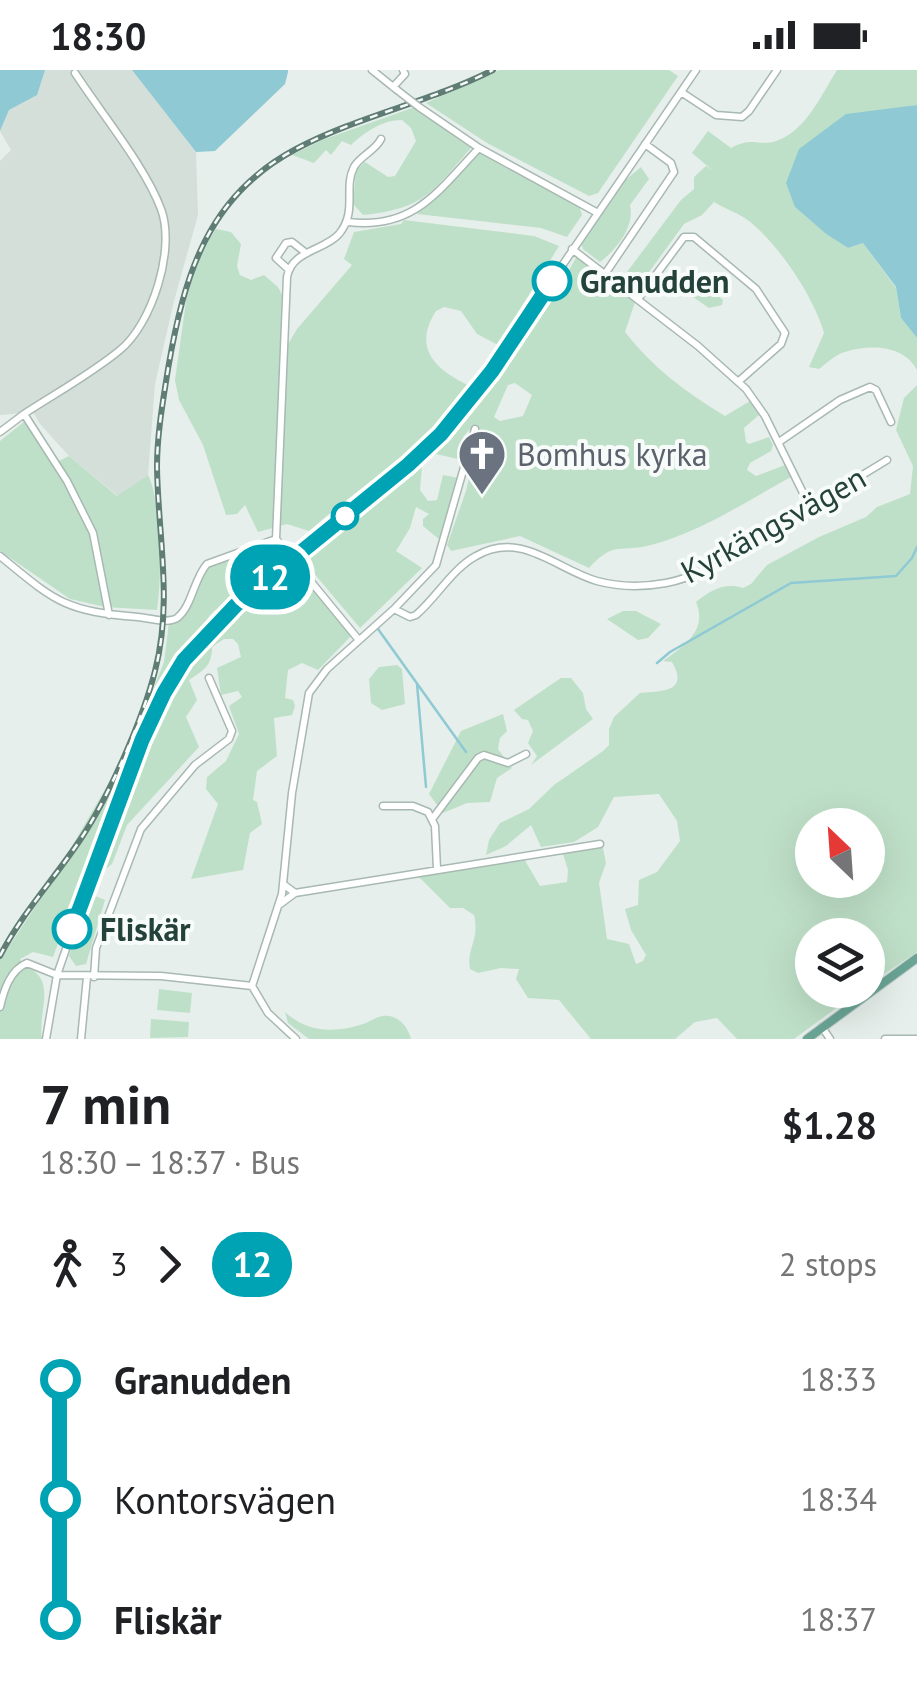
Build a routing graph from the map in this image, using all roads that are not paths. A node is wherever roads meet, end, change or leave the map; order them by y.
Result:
1 (372, 70) edge
2 (403, 70) edge
3 (696, 70) edge
4 (777, 70) edge
5 (75, 74) dead end
6 (395, 88) junction
7 (681, 92) junction
8 (381, 139) dead end
9 (645, 144) junction
10 (479, 148) junction
11 (596, 212) junction
12 (348, 222) junction
13 (572, 249) junction
14 (306, 253) junction
15 (288, 269) junction
16 (605, 274) junction
17 (638, 299) junction
18 (739, 381) junction
19 (24, 414) junction
20 (890, 422) dead end
21 (475, 429) dead end
22 (0, 432) edge
23 (779, 442) junction
24 (887, 460) dead end
25 (810, 507) junction
26 (276, 539) junction
27 (0, 556) edge
28 (292, 559) junction
29 (394, 608) junction
30 (109, 615) junction
31 (358, 639) junction
32 (208, 678) dead end
33 (526, 754) dead end
34 (382, 806) dead end
35 (433, 818) junction
36 (600, 844) dead end
37 (437, 869) junction
38 (283, 884) junction
39 (296, 893) junction
40 (278, 906) junction
41 (917, 958) edge
42 (56, 975) junction
43 (90, 976) junction
44 (252, 986) junction
45 (0, 1007) edge
46 (822, 1027) junction
47 (46, 1039) edge
48 (81, 1039) edge
49 (296, 1039) edge
50 (806, 1039) edge
51 (830, 1039) edge
52 (885, 1039) edge
53 (917, 1039) edge

1 - 6 street
2 - 6 street
3 - 7 street
4 - 7 street
5 - 19 street
6 - 10 street, bridge
7 - 9 street
8 - 12 street
9 - 11 street
9 - 16 street
10 - 11 street
10 - 12 street
11 - 13 street
12 - 14 street
13 - 16 street
13 - 28 street
14 - 15 street
14 - 15 street
15 - 26 street
16 - 17 street
17 - 18 street
17 - 18 street
18 - 23 street
19 - 22 street
19 - 30 street
20 - 23 street
21 - 29 street
23 - 25 street
24 - 25 street, Kyrkängsvägen
25 - 29 street, Kyrkängsvägen
26 - 28 street
26 - 30 street
27 - 30 street
28 - 31 street
28 - 42 street
29 - 31 street
31 - 38 street
32 - 43 street
33 - 35 street
34 - 35 street
35 - 37 street
36 - 37 street
37 - 39 street
38 - 39 street
38 - 40 street
39 - 40 street
40 - 44 street
41 - 46 main road
42 - 43 street
42 - 45 street
42 - 47 street
43 - 44 street
43 - 48 street
44 - 49 street
46 - 50 main road
46 - 51 street
52 - 53 street

